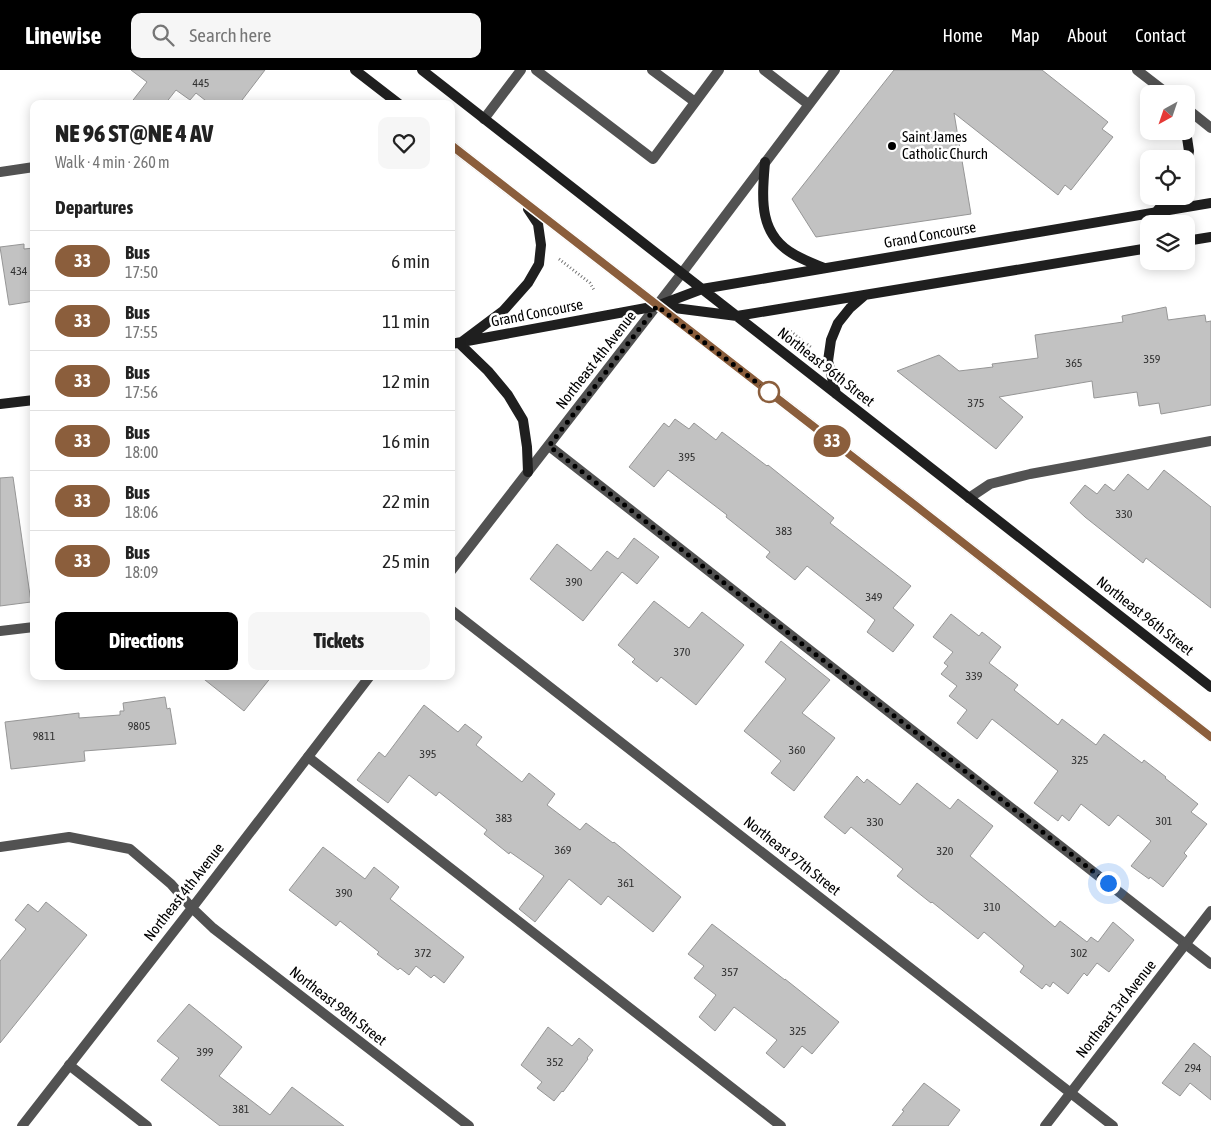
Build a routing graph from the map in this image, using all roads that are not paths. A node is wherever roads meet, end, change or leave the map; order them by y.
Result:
1 (355, 70) edge
2 (422, 70) edge
3 (521, 70) edge
4 (536, 70) edge
5 (652, 70) edge
6 (719, 70) edge
7 (764, 70) edge
8 (835, 70) edge
9 (1137, 70) edge
10 (1156, 85) edge
11 (394, 100) edge
12 (695, 102) junction
13 (808, 104) junction
14 (1195, 115) edge
15 (484, 119) junction
16 (1211, 128) edge
17 (455, 148) edge
18 (765, 162) junction
19 (30, 168) edge
20 (0, 172) edge
21 (522, 200) junction
22 (1211, 203) edge
23 (1162, 205) edge
24 (1156, 212) junction
25 (1211, 237) edge
26 (1195, 240) edge
27 (1140, 249) edge
28 (825, 268) junction
29 (682, 273) junction
30 (702, 289) junction
31 (865, 295) junction
32 (657, 306) junction
33 (737, 316) junction
34 (455, 344) edge
35 (836, 394) junction
36 (30, 400) edge
37 (0, 404) edge
38 (1211, 441) edge
39 (549, 446) junction
40 (528, 472) junction
41 (969, 498) junction
42 (455, 565) edge
43 (455, 613) edge
44 (30, 628) edge
45 (0, 632) edge
46 (367, 680) edge
47 (1211, 687) edge
48 (1211, 737) edge
49 (308, 757) junction
50 (0, 847) edge
51 (192, 908) junction
52 (1211, 911) edge
53 (1186, 944) junction
54 (1211, 964) edge
55 (69, 1065) junction
56 (1071, 1092) junction
57 (22, 1126) edge
58 (147, 1126) edge
59 (469, 1126) edge
60 (781, 1126) edge
61 (1045, 1126) edge
62 (1113, 1126) edge

1 - 11 street
2 - 15 street, Northeast 96th Street
3 - 15 street
4 - 12 street
5 - 12 street
6 - 12 street
7 - 13 street
8 - 13 street, Northeast 4th Avenue
9 - 10 street
13 - 18 street, Northeast 4th Avenue
14 - 16 street
15 - 29 street, Northeast 96th Street
17 - 21 street
18 - 28 street
18 - 29 street, Northeast 4th Avenue
19 - 20 street
21 - 32 street
21 - 34 street
22 - 24 street, Grand Concourse
23 - 24 street
24 - 28 street, Grand Concourse
25 - 26 street
27 - 31 street, Grand Concourse
28 - 30 street, Grand Concourse
29 - 30 street, Northeast 96th Street
29 - 32 street, Northeast 4th Avenue
30 - 32 street, Grand Concourse
30 - 33 street, Northeast 96th Street
31 - 33 street, Grand Concourse
31 - 35 street
32 - 33 street, Grand Concourse
32 - 34 street, Grand Concourse
32 - 39 street, Northeast 4th Avenue
32 - 48 street
33 - 35 street, Northeast 96th Street
34 - 40 street
35 - 41 street, Northeast 96th Street
36 - 37 street
38 - 41 street
39 - 40 street, Northeast 4th Avenue
39 - 53 street
40 - 42 street, Northeast 4th Avenue
41 - 47 street, Northeast 96th Street
43 - 56 street, Northeast 97th Street
44 - 45 street
46 - 49 street, Northeast 4th Avenue
49 - 51 street, Northeast 4th Avenue
49 - 60 street
50 - 51 street, Northeast 98th Street
51 - 55 street, Northeast 4th Avenue
51 - 59 street, Northeast 98th Street
52 - 53 street, Northeast 3rd Avenue
53 - 54 street
53 - 56 street, Northeast 3rd Avenue
55 - 57 street, Northeast 4th Avenue
55 - 58 street
56 - 61 street, Northeast 3rd Avenue
56 - 62 street, Northeast 97th Street

